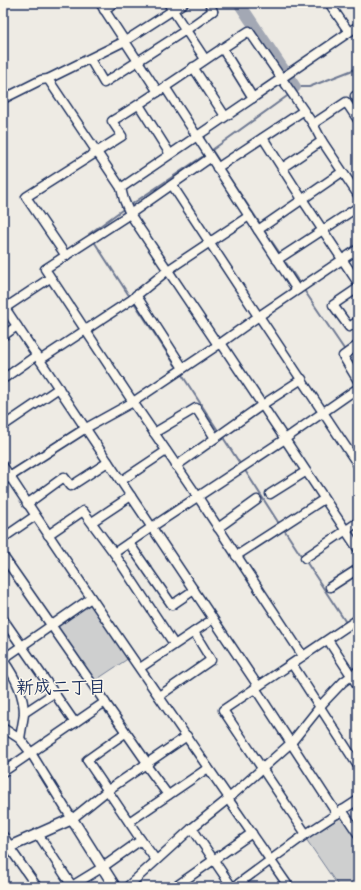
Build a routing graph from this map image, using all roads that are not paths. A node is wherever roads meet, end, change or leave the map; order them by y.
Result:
1 (114, 3) edge
2 (168, 3) edge
3 (184, 3) edge
4 (209, 3) edge
5 (330, 3) edge
6 (102, 6) edge
7 (173, 11) junction
8 (358, 26) edge
9 (186, 30) junction
10 (349, 32) junction
11 (125, 41) junction
12 (222, 48) junction
13 (90, 59) junction
14 (206, 59) junction
15 (138, 61) junction
16 (193, 68) junction
17 (284, 76) junction
18 (48, 79) junction
19 (161, 90) junction
20 (358, 95) edge
21 (3, 98) edge
22 (253, 98) junction
23 (358, 100) edge
24 (139, 105) junction
25 (303, 111) junction
26 (225, 116) junction
27 (357, 117) edge
28 (312, 124) junction
29 (197, 137) junction
30 (263, 138) junction
31 (322, 141) junction
32 (97, 151) junction
33 (170, 154) junction
34 (210, 158) junction
35 (217, 168) junction
36 (282, 168) junction
37 (342, 172) junction
38 (172, 185) junction
39 (121, 188) junction
40 (358, 195) edge
41 (302, 199) junction
42 (358, 207) edge
43 (130, 214) junction
44 (249, 216) junction
45 (258, 230) junction
46 (323, 230) junction
47 (209, 242) junction
48 (358, 249) edge
49 (66, 256) junction
50 (278, 260) junction
51 (343, 260) junction
52 (168, 270) junction
53 (50, 278) junction
54 (358, 283) edge
55 (358, 288) edge
56 (297, 290) junction
57 (136, 295) junction
58 (4, 307) edge
59 (259, 316) junction
60 (358, 321) edge
61 (17, 326) junction
62 (85, 331) junction
63 (3, 336) edge
64 (220, 344) junction
65 (358, 345) edge
66 (39, 358) junction
67 (183, 368) junction
68 (3, 379) edge
69 (302, 379) junction
70 (358, 381) edge
71 (59, 388) junction
72 (358, 388) edge
73 (133, 402) junction
74 (262, 405) junction
75 (323, 412) junction
76 (3, 426) edge
77 (86, 428) junction
78 (154, 433) junction
79 (215, 438) junction
80 (285, 439) junction
81 (166, 451) junction
82 (108, 462) junction
83 (358, 465) edge
84 (3, 466) edge
85 (176, 466) junction
86 (305, 472) junction
87 (6, 479) edge
88 (121, 481) junction
89 (270, 494) dead end
90 (131, 496) junction
91 (198, 497) junction
92 (324, 499) junction
93 (257, 500) dead end
94 (27, 504) junction
95 (35, 516) junction
96 (92, 522) junction
97 (358, 522) edge
98 (152, 527) junction
99 (218, 528) junction
100 (346, 531) junction
101 (48, 535) junction
102 (3, 538) edge
103 (129, 543) junction
104 (358, 549) edge
105 (114, 553) junction
106 (3, 556) edge
107 (236, 556) junction
108 (305, 558) dead end
109 (358, 569) edge
110 (330, 587) dead end
111 (194, 590) junction
112 (91, 598) junction
113 (3, 620) edge
114 (358, 620) edge
115 (207, 623) dead end
116 (51, 626) junction
117 (194, 632) junction
118 (328, 640) junction
119 (174, 644) junction
120 (22, 646) junction
121 (303, 656) junction
122 (3, 660) edge
123 (292, 664) junction
124 (140, 668) junction
125 (355, 674) edge
126 (358, 686) edge
127 (257, 687) junction
128 (54, 693) junction
129 (159, 696) junction
130 (104, 702) junction
131 (320, 707) junction
132 (24, 713) junction
133 (75, 723) junction
134 (3, 728) edge
135 (125, 733) junction
136 (187, 736) junction
137 (20, 739) junction
138 (291, 743) junction
139 (31, 753) junction
140 (147, 764) junction
141 (358, 766) edge
142 (208, 768) junction
143 (263, 769) junction
144 (3, 772) edge
145 (108, 790) junction
146 (168, 795) junction
147 (229, 798) junction
148 (358, 800) edge
149 (339, 812) junction
150 (72, 819) junction
151 (129, 822) junction
152 (192, 828) junction
153 (252, 833) junction
154 (38, 834) junction
155 (306, 834) junction
156 (358, 834) edge
157 (3, 837) edge
158 (141, 840) junction
159 (6, 848) edge
160 (156, 860) junction
161 (213, 860) junction
162 (272, 860) junction
163 (103, 867) junction
164 (37, 887) edge
165 (116, 887) edge
166 (127, 887) edge
167 (175, 887) edge
168 (233, 887) edge
169 (289, 887) edge

1 - 6 street
2 - 7 street
3 - 7 street
4 - 9 street
5 - 10 street
6 - 11 street
7 - 9 street
7 - 11 street
8 - 10 street
9 - 14 street
9 - 15 street
10 - 17 street
11 - 13 street
11 - 15 street
12 - 14 street
12 - 17 street
12 - 22 street
13 - 15 street
13 - 18 street
14 - 16 street
15 - 19 street
16 - 19 street
16 - 26 street
17 - 22 street
17 - 25 street
18 - 21 street
18 - 32 street
19 - 24 street
19 - 29 street
20 - 23 street
22 - 26 street
24 - 32 street
24 - 33 street
25 - 28 street
25 - 30 street
26 - 29 street
27 - 28 street
28 - 31 street
29 - 33 street
29 - 34 street
30 - 35 street
30 - 36 street
31 - 36 street
31 - 37 street
32 - 39 street
32 - 49 street
33 - 39 street
34 - 35 street
34 - 38 street
35 - 44 street
36 - 41 street
37 - 40 street
37 - 41 street
38 - 43 street
38 - 47 street
39 - 43 street
41 - 45 street
41 - 46 street
42 - 46 street
43 - 49 street
43 - 52 street
44 - 45 street
44 - 47 street
45 - 50 street
46 - 50 street
46 - 51 street
47 - 52 street
47 - 59 street
48 - 51 street
49 - 53 street
50 - 56 street
51 - 54 street
51 - 56 street
52 - 57 street
52 - 64 street
53 - 58 street
53 - 62 street
55 - 60 street
56 - 59 street
57 - 62 street
57 - 67 street
58 - 61 street
59 - 64 street
59 - 69 street
61 - 63 street
61 - 66 street
62 - 66 street
62 - 73 street
64 - 67 street
64 - 74 street
65 - 70 street
66 - 68 street
66 - 71 street
67 - 73 street
69 - 74 street
69 - 75 street
71 - 76 street
71 - 77 street
72 - 75 street
73 - 77 street
73 - 78 street
74 - 79 street
74 - 80 street
75 - 80 street
75 - 83 street
77 - 82 street
77 - 87 street
78 - 79 street
78 - 81 street
79 - 85 street
80 - 86 street
80 - 91 street
81 - 85 street
81 - 88 street
82 - 88 street
82 - 94 street
84 - 87 street
85 - 91 street
86 - 89 street
86 - 92 street
87 - 94 street
88 - 90 street
90 - 96 street
90 - 98 street
91 - 98 street
91 - 99 street
92 - 100 street
92 - 107 street
93 - 99 street
94 - 95 street
95 - 101 street
95 - 102 street
96 - 101 street
96 - 105 street
97 - 100 street
98 - 103 street
98 - 111 street
99 - 107 street
100 - 104 street
100 - 108 street
101 - 112 street
103 - 105 street
103 - 111 street
105 - 119 street
106 - 116 street
107 - 121 street
109 - 110 street
111 - 127 street
112 - 116 street
112 - 124 street
113 - 120 street
114 - 118 street
115 - 117 street
116 - 120 street
116 - 130 street
117 - 119 street
117 - 129 street
118 - 121 street
118 - 125 street
119 - 124 street
120 - 122 street
120 - 128 street
121 - 123 street
122 - 132 street
123 - 127 street
123 - 131 street
124 - 129 street
125 - 126 street
125 - 131 street
127 - 138 street
127 - 143 street
128 - 132 street
128 - 133 street
129 - 136 street
130 - 133 street
130 - 135 street
131 - 138 street
131 - 141 street
132 - 137 street
133 - 139 street
134 - 137 street
135 - 140 street
135 - 145 street
136 - 140 street
136 - 142 street
137 - 139 street
138 - 143 street
138 - 149 street
139 - 144 street
139 - 150 street
140 - 145 street
140 - 146 street
142 - 146 street
142 - 147 street
143 - 147 street
143 - 155 street
145 - 150 street
145 - 151 street
146 - 151 street
147 - 152 street
147 - 153 street
148 - 149 street
149 - 155 street
149 - 156 street
150 - 154 main road
150 - 163 main road
151 - 158 street
152 - 160 street
152 - 161 street
153 - 161 street
153 - 162 street
154 - 159 main road
154 - 163 street
155 - 162 street
157 - 159 main road
158 - 160 street
158 - 163 street
159 - 164 street
160 - 166 street
161 - 167 street
161 - 168 street
162 - 168 street
162 - 169 street
163 - 165 main road

